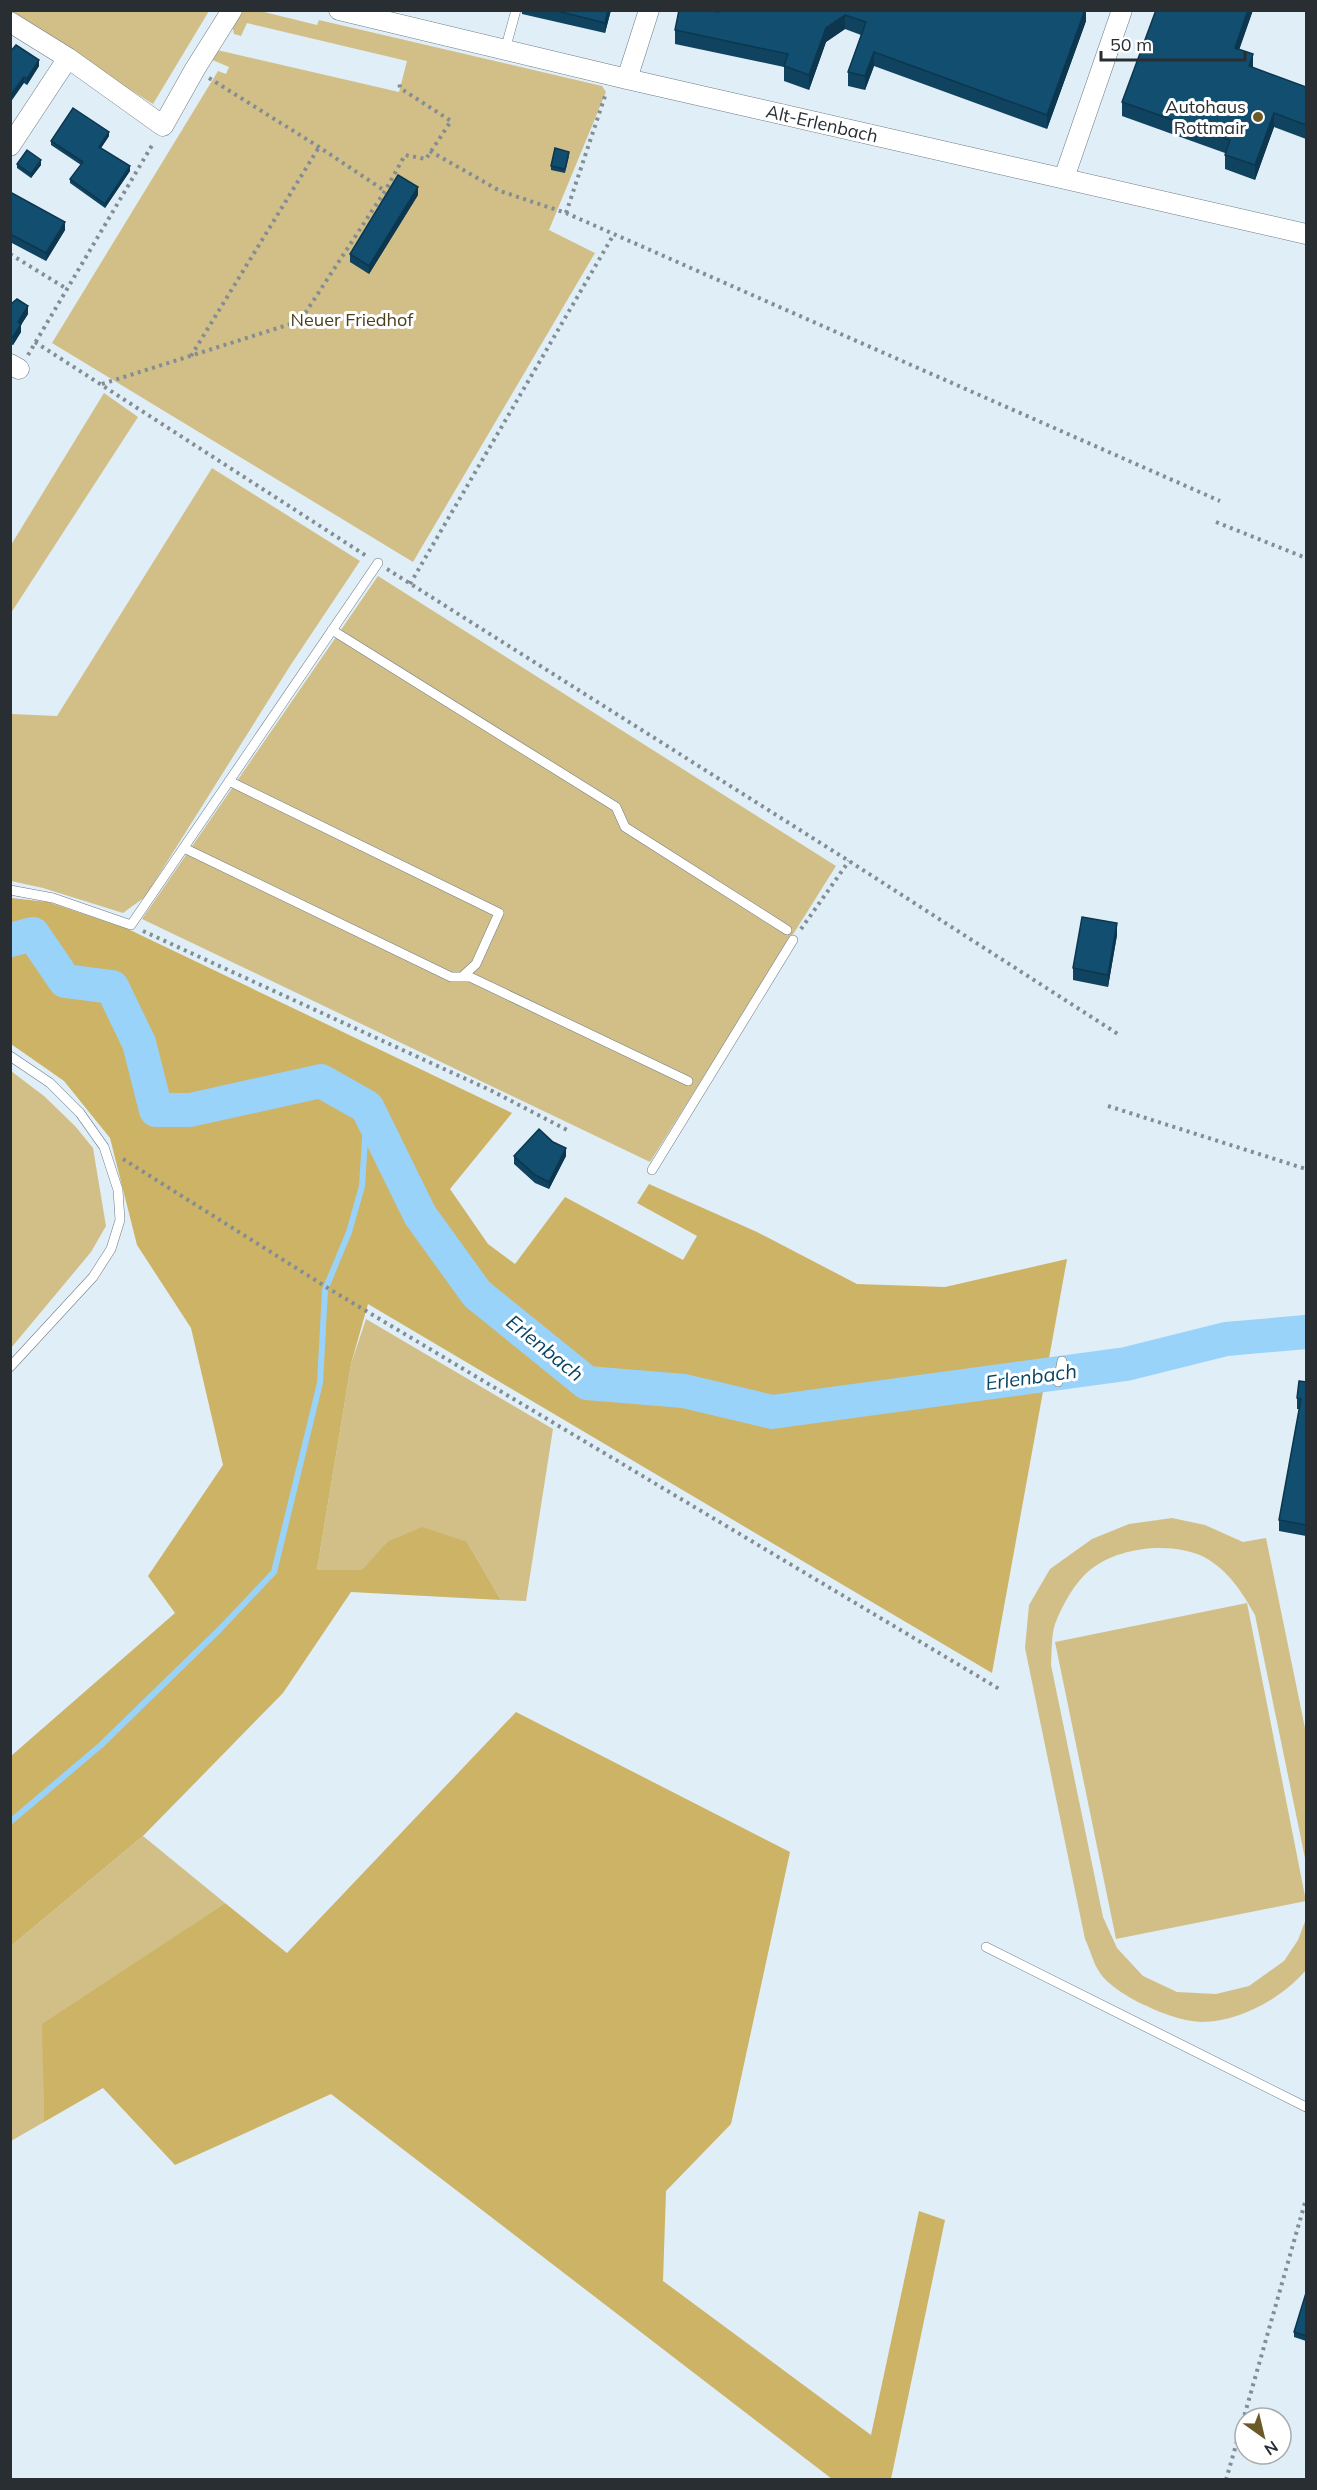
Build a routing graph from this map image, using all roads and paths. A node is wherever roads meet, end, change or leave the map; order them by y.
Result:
1 (232, 10) edge
2 (516, 10) edge
3 (649, 10) edge
4 (1122, 10) edge
5 (348, 11) edge
6 (10, 22) edge
7 (505, 50) junction
8 (68, 58) junction
9 (195, 69) junction
10 (620, 77) junction
11 (399, 81) dead end
12 (163, 126) junction
13 (10, 146) edge
14 (319, 147) junction
15 (430, 151) junction
16 (1064, 178) junction
17 (385, 191) junction
18 (566, 213) junction
19 (614, 234) junction
20 (1306, 234) edge
21 (10, 254) edge
22 (67, 289) junction
23 (35, 342) junction
24 (191, 356) junction
25 (15, 367) edge
26 (101, 384) junction
27 (1220, 501) dead end
28 (1216, 522) dead end
29 (1306, 558) edge
30 (378, 563) junction
31 (410, 584) junction
32 (332, 630) junction
33 (229, 781) junction
34 (184, 848) junction
35 (849, 861) junction
36 (10, 890) edge
37 (131, 925) junction
38 (787, 930) dead end
39 (793, 940) joint
40 (464, 975) junction
41 (1121, 1036) dead end
42 (10, 1056) edge
43 (688, 1081) dead end
44 (1108, 1106) dead end
45 (569, 1131) dead end
46 (104, 1147) junction
47 (1306, 1169) edge
48 (652, 1170) dead end
49 (1062, 1361) dead end
50 (10, 1367) edge
51 (1058, 1382) dead end
52 (1000, 1690) dead end
53 (986, 1947) dead end
54 (1306, 2107) edge
55 (1306, 2199) edge
56 (1226, 2480) edge

1 - 9 street
2 - 7 lane
3 - 10 street
4 - 16 street
5 - 7 street, Alt-Erlenbach
6 - 8 street
7 - 10 street, Alt-Erlenbach
8 - 12 street
8 - 13 street
9 - 12 street
9 - 14 path
10 - 16 street, Alt-Erlenbach
10 - 18 path
11 - 15 path
12 - 22 path
14 - 17 path
14 - 24 path
15 - 17 path
15 - 18 path
16 - 20 street, Alt-Erlenbach
17 - 24 path
18 - 19 path
19 - 27 path
19 - 31 path
21 - 22 path
22 - 23 path
23 - 25 path
23 - 26 path
24 - 26 path
26 - 30 path
28 - 29 path
30 - 31 path
30 - 32 lane
31 - 35 path
32 - 33 lane
32 - 38 lane
33 - 34 lane
33 - 40 lane
34 - 37 lane
34 - 40 lane
35 - 39 path
35 - 41 path
36 - 37 lane
37 - 45 path
39 - 48 lane
40 - 43 lane
42 - 46 lane
44 - 47 path
46 - 50 lane
46 - 52 path
49 - 51 lane
53 - 54 lane
55 - 56 path

